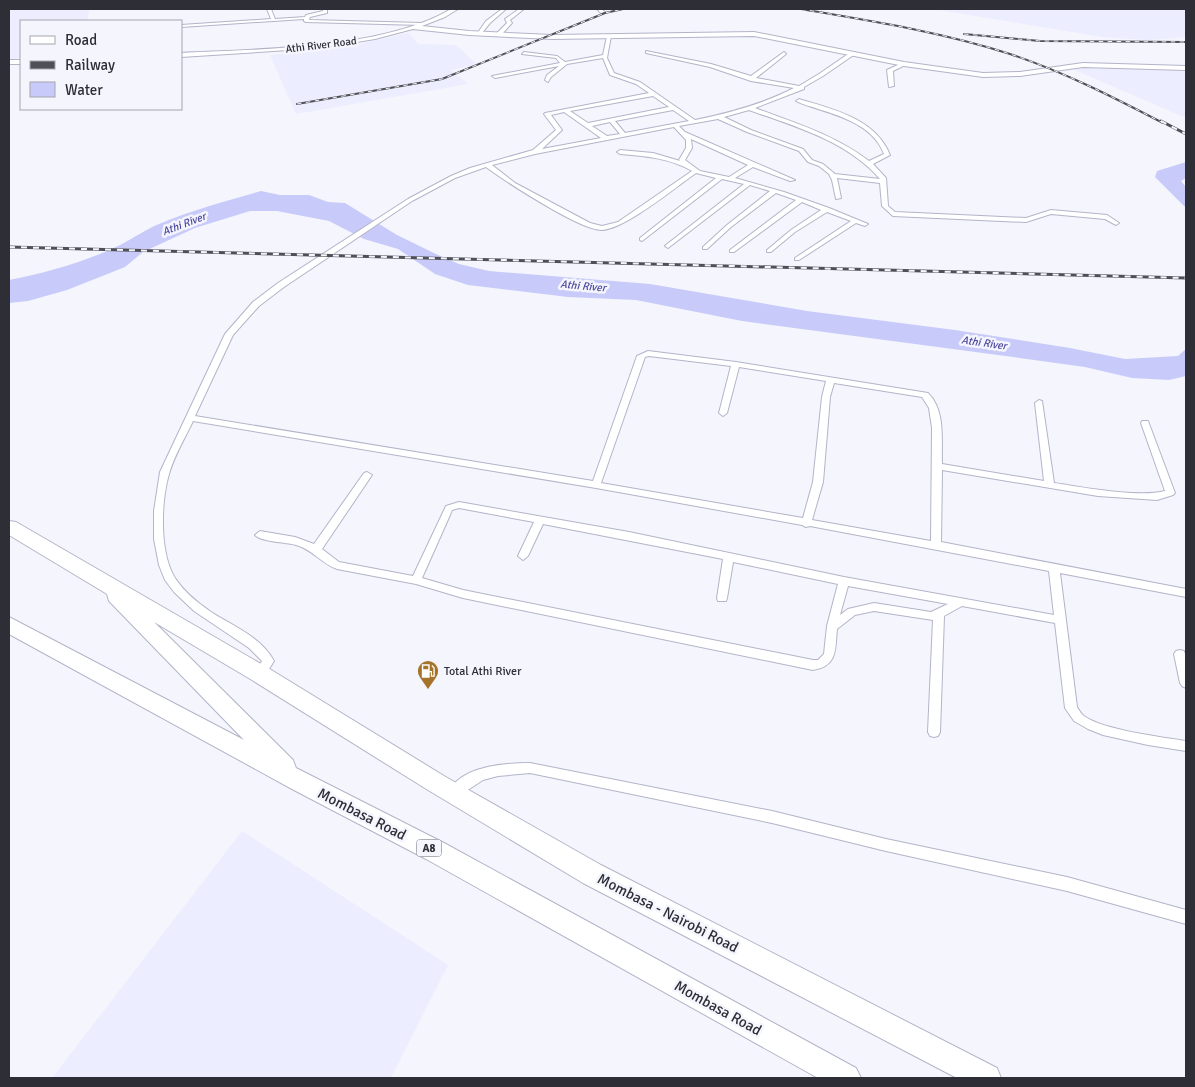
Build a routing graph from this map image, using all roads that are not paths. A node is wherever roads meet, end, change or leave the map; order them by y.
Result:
1 (270, 9) edge
2 (325, 9) edge
3 (455, 9) edge
4 (504, 9) edge
5 (522, 9) edge
6 (306, 18) junction
7 (273, 19) junction
8 (422, 24) junction
9 (182, 26) edge
10 (413, 27) junction
11 (479, 33) junction
12 (499, 34) junction
13 (609, 36) junction
14 (648, 52) dead end
15 (524, 53) dead end
16 (784, 53) dead end
17 (853, 53) junction
18 (182, 54) edge
19 (605, 56) junction
20 (565, 64) junction
21 (904, 64) junction
22 (1186, 68) edge
23 (495, 76) dead end
24 (751, 79) junction
25 (548, 80) dead end
26 (891, 86) dead end
27 (802, 88) junction
28 (654, 94) junction
29 (799, 101) dead end
30 (674, 108) junction
31 (749, 108) junction
32 (566, 111) junction
33 (719, 117) junction
34 (611, 120) junction
35 (694, 122) junction
36 (587, 125) junction
37 (676, 126) junction
38 (623, 134) junction
39 (685, 134) junction
40 (606, 138) junction
41 (534, 152) junction
42 (620, 152) dead end
43 (868, 164) junction
44 (487, 165) junction
45 (686, 165) junction
46 (753, 165) junction
47 (696, 172) junction
48 (832, 176) junction
49 (720, 177) junction
50 (730, 179) junction
51 (792, 180) dead end
52 (884, 181) junction
53 (748, 184) junction
54 (775, 191) junction
55 (838, 198) dead end
56 (801, 200) junction
57 (827, 209) junction
58 (855, 220) junction
59 (1116, 223) dead end
60 (865, 224) dead end
61 (642, 239) dead end
62 (668, 246) dead end
63 (705, 248) dead end
64 (732, 251) dead end
65 (769, 251) dead end
66 (797, 259) dead end
67 (736, 364) junction
68 (830, 379) junction
69 (1039, 403) dead end
70 (722, 413) dead end
71 (189, 418) junction
72 (1146, 423) dead end
73 (937, 466) junction
74 (367, 475) dead end
75 (1048, 484) junction
76 (596, 485) junction
77 (540, 520) junction
78 (806, 524) junction
79 (9, 527) edge
80 (260, 535) dead end
81 (936, 545) junction
82 (316, 549) junction
83 (523, 556) dead end
84 (729, 556) junction
85 (68, 560) joint
86 (1054, 567) junction
87 (98, 578) junction
88 (416, 580) junction
89 (844, 581) junction
90 (1186, 593) edge
91 (722, 598) dead end
92 (959, 603) junction
93 (939, 614) junction
94 (1060, 620) junction
95 (9, 625) edge
96 (832, 626) junction
97 (1180, 654) dead end
98 (260, 674) junction
99 (1186, 684) edge
100 (934, 732) dead end
101 (358, 733) joint
102 (1186, 746) edge
103 (300, 782) junction
104 (454, 793) junction
105 (1186, 917) edge
106 (846, 1078) edge
107 (987, 1078) edge

1 - 7 street
2 - 6 street
3 - 8 street, Athi River Road
4 - 11 street
5 - 12 street
6 - 7 street
6 - 8 street
7 - 9 street
8 - 10 street, Athi River Road
10 - 11 street
10 - 18 street, Athi River Road
11 - 12 street
12 - 13 street
13 - 17 street
13 - 19 street
14 - 24 street
15 - 20 street
16 - 24 street
17 - 21 street
17 - 27 street
19 - 20 street
19 - 28 street
20 - 23 street
20 - 25 street
21 - 22 street
21 - 26 street
24 - 27 street
27 - 31 street
28 - 30 street
28 - 32 street
29 - 43 street
30 - 34 street
30 - 35 street
31 - 33 street
31 - 43 street
32 - 36 street
32 - 41 street
33 - 35 street
33 - 48 street
34 - 36 street
34 - 38 street
35 - 37 street
36 - 40 street
37 - 38 street
37 - 39 street
38 - 40 street
39 - 45 street
39 - 46 street
40 - 41 street
41 - 44 street
42 - 45 street
43 - 52 street
44 - 47 street
44 - 71 street
45 - 47 street
46 - 50 street
46 - 51 street
47 - 49 street
48 - 52 street
48 - 55 street
49 - 50 street
49 - 61 street
50 - 53 street
52 - 59 street
53 - 54 street
53 - 62 street
54 - 56 street
54 - 63 street
56 - 57 street
56 - 64 street
57 - 58 street
57 - 65 street
58 - 60 street
58 - 66 street
67 - 68 street
67 - 70 street
67 - 76 street
68 - 73 street
68 - 78 street
69 - 75 street
71 - 76 street
71 - 98 street
72 - 75 street
73 - 75 street
73 - 81 street
74 - 82 street
76 - 78 street
77 - 83 street
77 - 84 street
77 - 88 street
78 - 81 street
79 - 85 highway
80 - 82 street
81 - 86 street
82 - 88 street
84 - 89 street
84 - 91 street
85 - 87 highway
86 - 90 street
86 - 94 street
87 - 98 highway
87 - 103 highway
88 - 96 street
89 - 92 street
89 - 96 street
92 - 93 street
92 - 94 street
93 - 96 street
93 - 100 street
94 - 102 street
95 - 103 highway, Mombasa Road / A8
97 - 99 street
98 - 101 highway
101 - 104 highway, Mombasa - Nairobi Road
103 - 106 highway, Mombasa Road / A8
104 - 105 street
104 - 107 highway, Mombasa - Nairobi Road

